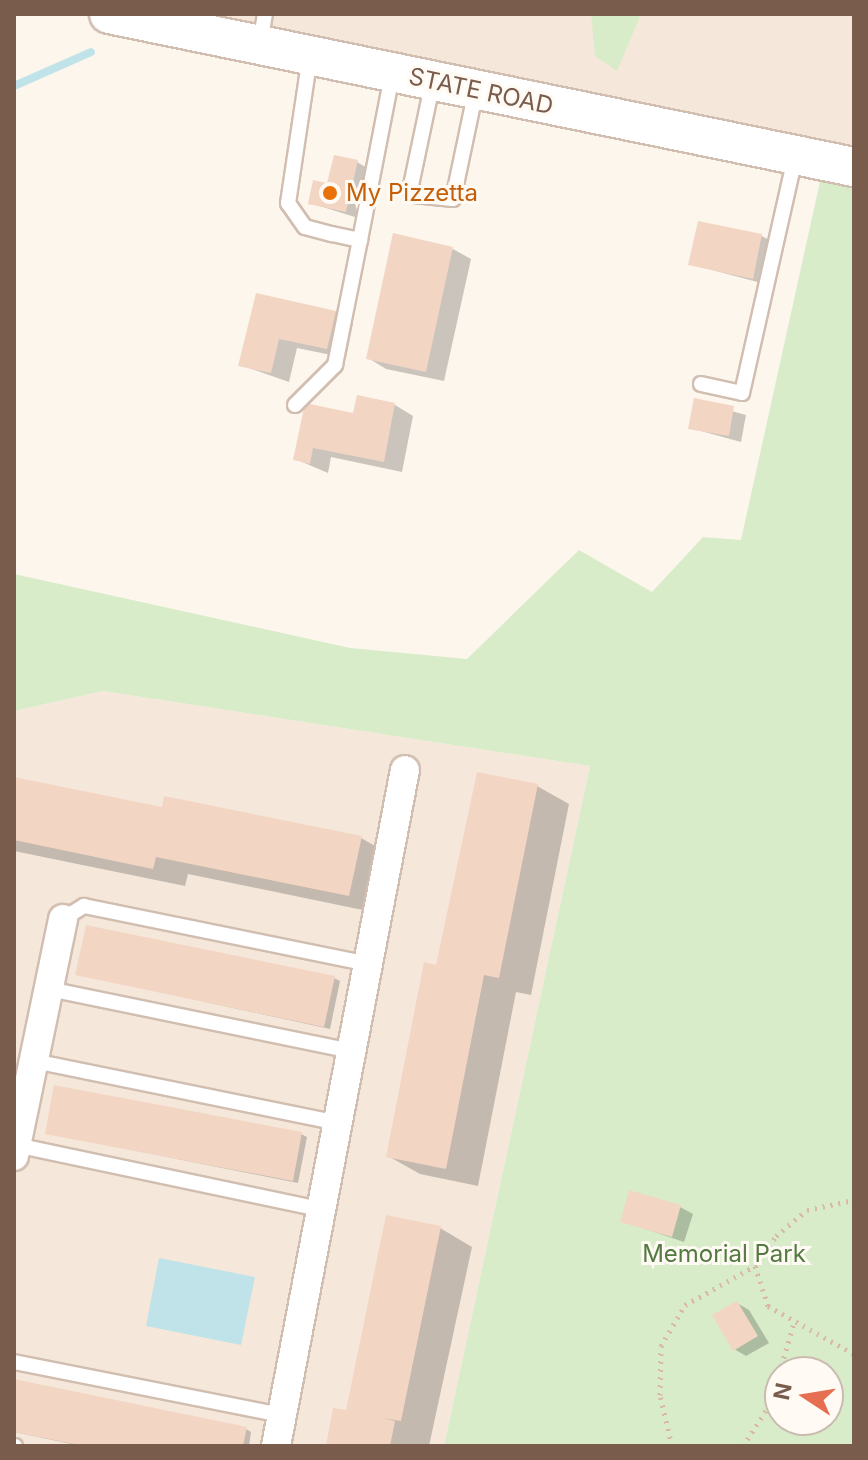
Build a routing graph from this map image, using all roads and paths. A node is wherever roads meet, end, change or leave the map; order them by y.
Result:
1 (109, 14) edge
2 (263, 30) edge
3 (311, 56) junction
4 (393, 72) junction
5 (433, 81) junction
6 (476, 89) junction
7 (796, 155) junction
8 (854, 167) edge
9 (360, 240) junction
10 (701, 384) dead end
11 (295, 405) dead end
12 (405, 770) dead end
13 (63, 919) joint
14 (368, 964) junction
15 (49, 989) junction
16 (351, 1051) junction
17 (34, 1061) junction
18 (338, 1123) junction
19 (15, 1151) edge
20 (854, 1200) edge
21 (321, 1209) junction
22 (755, 1266) junction
23 (794, 1323) junction
24 (854, 1354) edge
25 (14, 1362) edge
26 (282, 1415) junction
27 (276, 1446) edge
28 (672, 1446) edge
29 (743, 1446) edge

1 - 2 main road, STATE ROAD
2 - 3 main road, STATE ROAD
3 - 4 main road, STATE ROAD
3 - 9 lane
4 - 5 main road, STATE ROAD
4 - 9 lane
5 - 6 main road, STATE ROAD
5 - 6 lane
6 - 7 main road, STATE ROAD
7 - 8 main road, STATE ROAD
7 - 10 lane
9 - 11 lane
12 - 14 street
13 - 14 lane
13 - 15 street
14 - 16 street
15 - 16 lane
15 - 17 street
16 - 18 street
17 - 18 lane
17 - 19 street
18 - 21 street
19 - 21 lane
20 - 22 path
21 - 26 street
22 - 23 path
22 - 28 path
23 - 24 path
23 - 29 path
25 - 26 lane
26 - 27 street

